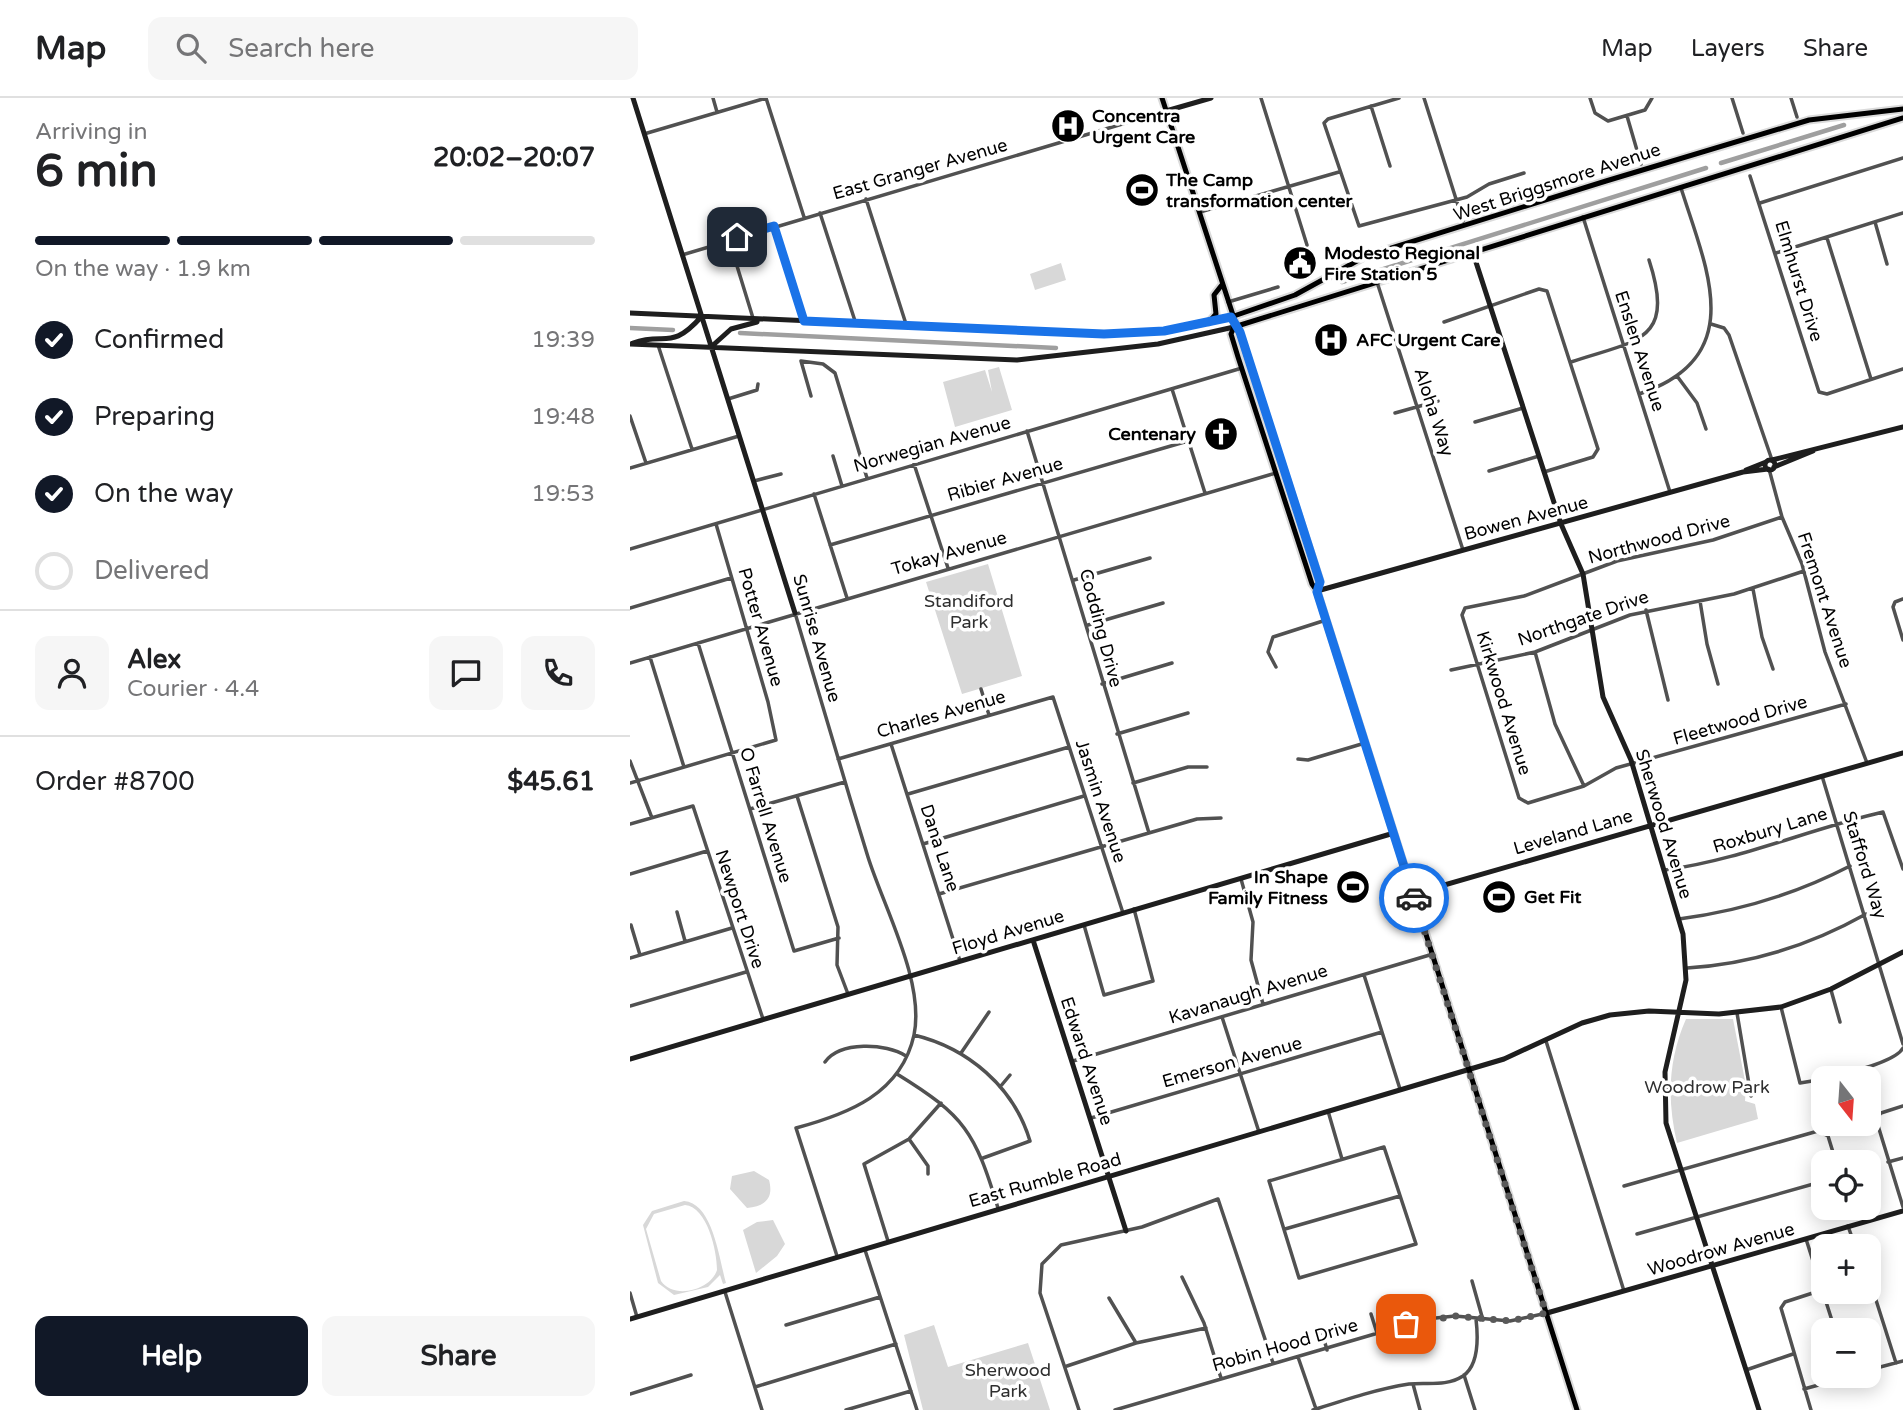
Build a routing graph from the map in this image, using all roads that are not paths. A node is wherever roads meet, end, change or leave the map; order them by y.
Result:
1 (633, 98) edge
2 (713, 98) edge
3 (766, 98) edge
4 (1161, 98) edge
5 (1211, 98) edge
6 (1261, 98) edge
7 (1399, 98) edge
8 (1424, 98) edge
9 (1590, 98) edge
10 (1653, 98) edge
11 (1732, 98) edge
12 (1791, 98) edge
13 (1371, 106) junction
14 (1903, 109) edge
15 (1166, 111) junction
16 (717, 112) junction
17 (1627, 116) junction
18 (1797, 117) dead end
19 (1903, 118) edge
20 (1743, 133) dead end
21 (644, 134) junction
22 (1903, 158) edge
23 (1641, 164) dead end
24 (1390, 166) dead end
25 (1339, 172) junction
26 (1524, 173) dead end
27 (1750, 176) dead end
28 (1680, 186) junction
29 (1289, 188) junction
30 (1456, 199) junction
31 (866, 200) junction
32 (1760, 203) junction
33 (820, 213) junction
34 (1198, 213) junction
35 (1903, 214) edge
36 (804, 217) junction
37 (1583, 217) junction
38 (1464, 221) dead end
39 (1875, 222) junction
40 (774, 226) junction
41 (1826, 238) junction
42 (729, 240) junction
43 (1307, 245) dead end
44 (1474, 253) junction
45 (1776, 253) junction
46 (682, 255) junction
47 (1649, 260) dead end
48 (1887, 264) dead end
49 (1377, 282) junction
50 (1221, 286) junction
51 (1278, 287) dead end
52 (1226, 302) junction
53 (1490, 306) junction
54 (630, 313) edge
55 (702, 316) junction
56 (1231, 317) junction
57 (754, 319) junction
58 (778, 320) junction
59 (804, 321) junction
60 (1209, 322) junction
61 (1444, 322) dead end
62 (856, 324) junction
63 (1711, 324) junction
64 (907, 326) junction
65 (1234, 327) junction
66 (630, 344) edge
67 (658, 345) junction
68 (1624, 346) junction
69 (711, 348) junction
70 (1570, 362) junction
71 (1242, 368) junction
72 (1903, 369) edge
73 (1677, 376) junction
74 (1871, 379) junction
75 (758, 384) dead end
76 (1172, 389) junction
77 (1639, 394) junction
78 (811, 396) dead end
79 (728, 399) junction
80 (1438, 401) dead end
81 (1417, 406) junction
82 (1524, 408) junction
83 (1395, 413) dead end
84 (630, 416) edge
85 (1475, 422) dead end
86 (1901, 426) edge
87 (1706, 429) dead end
88 (1027, 431) junction
89 (739, 436) junction
90 (1188, 441) junction
91 (692, 450) junction
92 (833, 456) dead end
93 (1539, 456) junction
94 (646, 463) junction
95 (915, 464) junction
96 (1770, 465) junction
97 (630, 468) edge
98 (1489, 471) dead end
99 (1545, 472) junction
100 (1276, 473) junction
101 (781, 474) dead end
102 (867, 478) junction
103 (754, 481) junction
104 (1044, 483) junction
105 (842, 485) junction
106 (1205, 493) junction
107 (1670, 493) junction
108 (814, 494) junction
109 (763, 509) junction
110 (931, 515) junction
111 (1782, 517) junction
112 (716, 524) junction
113 (1561, 524) junction
114 (1060, 535) junction
115 (830, 545) junction
116 (630, 549) edge
117 (1463, 550) junction
118 (1150, 558) dead end
119 (948, 568) junction
120 (1804, 571) junction
121 (1583, 574) junction
122 (731, 578) junction
123 (1074, 580) junction
124 (1753, 589) junction
125 (1317, 592) junction
126 (847, 598) junction
127 (1903, 599) edge
128 (1700, 601) junction
129 (1163, 603) dead end
130 (630, 608) edge
131 (1464, 610) joint
132 (1646, 610) junction
133 (795, 613) junction
134 (1326, 620) junction
135 (1088, 625) junction
136 (746, 628) junction
137 (1593, 630) junction
138 (1903, 640) edge
139 (698, 643) junction
140 (1535, 652) junction
141 (650, 657) junction
142 (630, 663) edge
143 (1172, 663) dead end
144 (1476, 663) junction
145 (1276, 667) dead end
146 (1773, 669) dead end
147 (1451, 670) dead end
148 (1101, 684) junction
149 (1718, 684) dead end
150 (981, 689) dead end
151 (1053, 697) joint
152 (1668, 700) dead end
153 (1846, 704) junction
154 (1188, 713) dead end
155 (989, 715) junction
156 (1117, 734) junction
157 (1365, 743) junction
158 (891, 744) junction
159 (1069, 747) junction
160 (732, 753) junction
161 (1903, 753) edge
162 (838, 759) junction
163 (1298, 759) dead end
164 (630, 761) edge
165 (1867, 763) junction
166 (1633, 764) junction
167 (684, 767) junction
168 (1207, 767) dead end
169 (1822, 776) junction
170 (637, 781) junction
171 (845, 782) junction
172 (630, 783) edge
173 (1133, 783) junction
174 (1584, 786) junction
175 (908, 794) junction
176 (797, 796) junction
177 (1084, 796) junction
178 (1522, 803) joint
179 (749, 810) junction
180 (652, 818) junction
181 (1221, 818) dead end
182 (1837, 823) junction
183 (630, 824) edge
184 (1652, 824) junction
185 (1149, 833) junction
186 (1394, 833) junction
187 (923, 844) junction
188 (1101, 848) junction
189 (708, 851) junction
190 (1850, 866) junction
191 (1903, 869) edge
192 (1665, 870) junction
193 (630, 874) edge
194 (1240, 877) junction
195 (939, 894) junction
196 (1413, 894) junction
197 (1134, 909) junction
198 (677, 912) dead end
199 (1123, 913) junction
200 (1866, 914) junction
201 (1679, 919) junction
202 (631, 925) edge
203 (1083, 925) junction
204 (732, 928) junction
205 (839, 938) junction
206 (1033, 940) junction
207 (685, 942) junction
208 (1903, 952) edge
209 (1433, 954) junction
210 (640, 955) junction
211 (630, 958) edge
212 (960, 961) junction
213 (1880, 962) junction
214 (1686, 968) junction
215 (746, 972) junction
216 (1364, 975) junction
217 (909, 976) junction
218 (1831, 989) junction
219 (848, 994) junction
220 (1263, 1004) junction
221 (630, 1006) edge
222 (1781, 1007) junction
223 (989, 1012) dead end
224 (1737, 1013) junction
225 (1681, 1014) junction
226 (1222, 1017) junction
227 (763, 1019) junction
228 (1840, 1022) dead end
229 (1382, 1032) junction
230 (914, 1035) junction
231 (1546, 1041) junction
232 (1903, 1048) edge
233 (961, 1054) junction
234 (906, 1056) junction
235 (630, 1059) edge
236 (1072, 1061) junction
237 (825, 1062) dead end
238 (1866, 1066) edge
239 (1469, 1069) junction
240 (897, 1074) junction
241 (1240, 1074) junction
242 (1010, 1075) dead end
243 (1811, 1081) edge
244 (1000, 1087) junction
245 (1400, 1090) junction
246 (1751, 1096) dead end
247 (942, 1103) junction
248 (1903, 1106) edge
249 (1328, 1111) junction
250 (1091, 1118) junction
251 (1259, 1132) junction
252 (909, 1139) junction
253 (1832, 1150) edge
254 (983, 1158) junction
255 (1903, 1158) edge
256 (1342, 1159) junction
257 (1888, 1162) junction
258 (1680, 1170) junction
259 (928, 1174) dead end
260 (1109, 1176) junction
261 (1811, 1185) edge
262 (1624, 1186) dead end
263 (1400, 1196) junction
264 (998, 1208) junction
265 (1903, 1209) edge
266 (1695, 1217) junction
267 (1848, 1226) junction
268 (1284, 1230) junction
269 (1126, 1231) junction
270 (1637, 1234) dead end
271 (1851, 1234) edge
272 (1806, 1239) junction
273 (888, 1241) junction
274 (864, 1248) junction
275 (1811, 1255) edge
276 (837, 1256) junction
277 (1711, 1266) junction
278 (1182, 1277) dead end
279 (1472, 1281) dead end
280 (1624, 1291) junction
281 (725, 1292) junction
282 (630, 1293) edge
283 (1811, 1294) edge
284 (880, 1297) junction
285 (1110, 1298) dead end
286 (1421, 1298) dead end
287 (1877, 1304) edge
288 (1546, 1313) junction
289 (1371, 1314) dead end
290 (638, 1317) junction
291 (630, 1319) edge
292 (1426, 1320) junction
293 (1476, 1320) junction
294 (1483, 1320) junction
295 (786, 1325) dead end
296 (1206, 1328) junction
297 (1321, 1329) dead end
298 (1377, 1333) junction
299 (1136, 1343) junction
300 (896, 1345) junction
301 (1327, 1350) junction
302 (1793, 1354) junction
303 (1298, 1357) junction
304 (1903, 1361) edge
305 (1273, 1363) junction
306 (1896, 1363) junction
307 (1067, 1367) junction
308 (1881, 1367) edge
309 (1745, 1370) junction
310 (691, 1375) dead end
311 (1464, 1375) junction
312 (1221, 1378) junction
313 (1413, 1384) junction
314 (755, 1387) junction
315 (1811, 1387) edge
316 (1804, 1389) junction
317 (911, 1391) junction
318 (630, 1394) edge
319 (762, 1410) edge
320 (846, 1410) edge
321 (917, 1410) edge
322 (1079, 1410) edge
323 (1115, 1410) edge
324 (1315, 1410) edge
325 (1420, 1410) edge
326 (1475, 1410) edge
327 (1577, 1410) edge
328 (1759, 1410) edge
329 (1811, 1410) edge

1 - 21 street, Sunrise Avenue
2 - 16 street
3 - 16 street
3 - 36 street
4 - 15 main road
5 - 15 street
6 - 29 street
7 - 13 street
8 - 30 street
9 - 17 street
10 - 17 street
11 - 20 street
12 - 18 street
13 - 24 street
13 - 25 street
14 - 56 main road, West Briggsmore Avenue
15 - 31 street, East Granger Avenue
15 - 34 main road
16 - 21 street
17 - 23 street
19 - 28 main road
21 - 46 street, Sunrise Avenue
22 - 32 street
25 - 29 street
25 - 30 street
26 - 30 street
27 - 32 street, Elmhurst Drive
28 - 37 main road
28 - 63 street
29 - 34 street
29 - 43 street
30 - 38 street
31 - 33 street, East Granger Avenue
31 - 64 street
32 - 45 street, Elmhurst Drive
33 - 36 street, East Granger Avenue
33 - 62 street
34 - 50 main road
35 - 39 street
36 - 40 street, East Granger Avenue
37 - 44 main road
37 - 68 street, Enslen Avenue
39 - 41 street
39 - 48 street
40 - 42 street, East Granger Avenue
40 - 59 street
41 - 45 street
41 - 74 street
42 - 46 street, East Granger Avenue
42 - 57 street
44 - 49 main road
44 - 53 street, Sherwood Avenue
45 - 74 street, Elmhurst Drive
46 - 55 street, Sunrise Avenue
47 - 68 street
49 - 65 main road
49 - 81 street, Aloha Way
50 - 52 main road
50 - 60 main road
51 - 52 street
52 - 56 main road
53 - 61 street
53 - 70 street
53 - 82 street, Sherwood Avenue
54 - 55 street
55 - 57 street
55 - 66 street
55 - 69 street, Sunrise Avenue
56 - 60 street
56 - 65 main road
57 - 58 street
58 - 59 street
58 - 69 street
59 - 62 street
60 - 64 street
62 - 64 street
63 - 73 street
63 - 96 street, Fremont Avenue
65 - 69 street
65 - 71 main road
65 - 125 main road
66 - 67 street
67 - 69 street
67 - 91 street
68 - 70 street
68 - 77 street, Enslen Avenue
69 - 79 street, Sunrise Avenue
70 - 99 street
71 - 76 street, Norwegian Avenue
71 - 100 main road
72 - 74 street
73 - 77 street
73 - 87 street
75 - 79 street
76 - 88 street, Norwegian Avenue
76 - 90 street
77 - 107 street, Enslen Avenue
78 - 102 street
79 - 89 street, Sunrise Avenue
80 - 81 street
81 - 83 street
81 - 117 street, Aloha Way
82 - 85 street
82 - 93 street, Sherwood Avenue
84 - 94 street
86 - 96 street, Bowen Avenue
88 - 95 street, Norwegian Avenue
88 - 104 street, Codding Drive
89 - 91 street
89 - 103 street, Sunrise Avenue
90 - 104 street, Ribier Avenue
90 - 106 street
91 - 94 street
92 - 105 street
93 - 98 street
93 - 99 street, Sherwood Avenue
94 - 97 street
95 - 102 street, Norwegian Avenue
95 - 110 street
96 - 107 street, Bowen Avenue
96 - 111 street, Fremont Avenue
99 - 113 street, Sherwood Avenue
100 - 106 street, Tokay Avenue
100 - 125 main road
101 - 103 street
102 - 105 street, Norwegian Avenue
103 - 109 street, Sunrise Avenue
104 - 110 street, Ribier Avenue
104 - 114 street, Codding Drive
105 - 108 street, Norwegian Avenue
106 - 114 street, Tokay Avenue
107 - 113 street, Bowen Avenue
108 - 109 street, Norwegian Avenue
108 - 115 street
109 - 112 street, Norwegian Avenue
109 - 133 street, Sunrise Avenue
110 - 115 street, Ribier Avenue
110 - 119 street
111 - 120 street, Fremont Avenue
111 - 121 street, Northwood Drive
112 - 116 street, Norwegian Avenue
112 - 122 street, Potter Avenue
113 - 117 street, Bowen Avenue
113 - 121 street, Sherwood Avenue
114 - 119 street, Tokay Avenue
114 - 123 street, Codding Drive
115 - 126 street
117 - 125 street, Bowen Avenue
118 - 123 street
119 - 126 street, Tokay Avenue
120 - 124 street, Northgate Drive
120 - 153 street, Fremont Avenue
121 - 131 street, Northwood Drive
121 - 137 street, Sherwood Avenue
122 - 130 street
122 - 136 street, Potter Avenue
123 - 135 street, Codding Drive
124 - 128 street, Northgate Drive
124 - 146 street
125 - 134 main road
126 - 133 street, Tokay Avenue
127 - 138 street
128 - 132 street, Northgate Drive
128 - 149 street
129 - 135 street
131 - 144 street, Kirkwood Avenue
132 - 137 street, Northgate Drive
132 - 152 street
133 - 136 street, Tokay Avenue
133 - 162 street, Sunrise Avenue
134 - 145 street
134 - 157 main road
135 - 148 street, Codding Drive
136 - 139 street, Tokay Avenue
136 - 160 street, Potter Avenue
137 - 140 street, Northgate Drive
137 - 166 street, Sherwood Avenue
139 - 141 street, Tokay Avenue
139 - 160 street, O Farrell Avenue
140 - 144 street, Northgate Drive
140 - 174 street
141 - 142 street, Tokay Avenue
141 - 167 street
143 - 148 street
144 - 147 street, Northgate Drive
144 - 178 street, Kirkwood Avenue
148 - 156 street, Codding Drive
150 - 155 street
151 - 155 street, Charles Avenue
151 - 159 street, Jasmin Avenue
153 - 165 street, Fremont Avenue
153 - 166 street, Fleetwood Drive
154 - 156 street
155 - 158 street, Charles Avenue
156 - 173 street, Codding Drive
157 - 163 street
157 - 186 main road
158 - 162 street, Charles Avenue
158 - 175 street, Dana Lane
159 - 175 street
159 - 177 street, Jasmin Avenue
160 - 167 street
160 - 179 street, O Farrell Avenue
161 - 165 street, Leveland Lane
162 - 171 street, Sunrise Avenue
164 - 170 street
165 - 169 street, Leveland Lane
166 - 174 street, Fleetwood Drive
166 - 184 street, Sherwood Avenue
167 - 170 street
168 - 173 street
169 - 182 street, Stafford Way
169 - 184 street, Leveland Lane
170 - 172 street
170 - 180 street
171 - 176 street
171 - 217 street, Sunrise Avenue
173 - 185 street, Codding Drive
174 - 178 street, Fleetwood Drive
175 - 187 street, Dana Lane
176 - 179 street
176 - 205 street
177 - 187 street
177 - 188 street, Jasmin Avenue
179 - 205 street, O Farrell Avenue
180 - 183 street
180 - 189 street, Newport Drive
181 - 185 street
182 - 190 street, Stafford Way
182 - 191 street, Roxbury Lane
182 - 192 street, Roxbury Lane
184 - 192 street, Sherwood Avenue
184 - 196 street, Leveland Lane
185 - 188 street
186 - 194 street, Floyd Avenue
186 - 196 main road
187 - 195 street, Dana Lane
188 - 195 street
188 - 199 street, Jasmin Avenue
189 - 193 street
189 - 204 street, Newport Drive
190 - 200 street, Stafford Way
190 - 201 street
192 - 201 street, Sherwood Avenue
194 - 197 street, Floyd Avenue
194 - 220 street
195 - 212 street, Dana Lane
196 - 209 main road
197 - 199 street, Floyd Avenue
197 - 203 street
198 - 207 street
199 - 203 street, Floyd Avenue
200 - 213 street, Stafford Way
200 - 214 street
201 - 214 street, Sherwood Avenue
202 - 210 street
203 - 206 street, Floyd Avenue
204 - 207 street
204 - 215 street, Newport Drive
205 - 219 street
206 - 212 street, Floyd Avenue
206 - 236 street, Edward Avenue
207 - 210 street
208 - 213 street, East Rumble Road
209 - 216 street, Kavanaugh Avenue
209 - 239 main road
210 - 211 street
212 - 217 street, Floyd Avenue
213 - 218 street, East Rumble Road
213 - 232 street, Stafford Way
214 - 225 street, Sherwood Avenue
215 - 221 street
215 - 227 street, Newport Drive
216 - 220 street, Kavanaugh Avenue
216 - 229 street
217 - 219 street, Floyd Avenue
217 - 230 street, Sunrise Avenue
218 - 222 street, East Rumble Road
218 - 228 street
219 - 227 street, Floyd Avenue
220 - 226 street, Kavanaugh Avenue
222 - 224 street, East Rumble Road
222 - 243 street
223 - 233 street
224 - 225 street, East Rumble Road
224 - 246 street
225 - 231 street, East Rumble Road
225 - 258 street, Sherwood Avenue
226 - 236 street, Kavanaugh Avenue
226 - 241 street
227 - 235 street, Floyd Avenue
229 - 241 street, Emerson Avenue
229 - 245 street
230 - 233 street
230 - 234 street, Sunrise Avenue
231 - 239 street, East Rumble Road
231 - 280 street
232 - 238 street
233 - 244 street
234 - 237 street
234 - 240 street, Sunrise Avenue
236 - 250 street, Edward Avenue
239 - 245 street, East Rumble Road
239 - 288 main road
240 - 247 street
240 - 276 street, Sunrise Avenue
241 - 250 street, Emerson Avenue
241 - 251 street
242 - 244 street
244 - 254 street
245 - 249 street, East Rumble Road
247 - 252 street
247 - 254 street
248 - 257 street
249 - 251 street, East Rumble Road
249 - 256 street
250 - 260 street, Edward Avenue
251 - 260 street, East Rumble Road
252 - 259 street
252 - 273 street
253 - 258 street
254 - 264 street
255 - 257 street
256 - 263 street
256 - 268 street
257 - 265 street
258 - 262 street
258 - 266 street, Sherwood Avenue
260 - 264 street, East Rumble Road
260 - 269 street, Edward Avenue
261 - 266 street
263 - 268 street
263 - 268 street
264 - 273 street, East Rumble Road
265 - 267 street, Woodrow Avenue
266 - 270 street
266 - 277 street, Sherwood Avenue
267 - 271 street
267 - 272 street, Woodrow Avenue
269 - 305 street
269 - 307 street
272 - 275 street
272 - 277 street, Woodrow Avenue
273 - 274 street, East Rumble Road
274 - 276 street, East Rumble Road
274 - 284 street
276 - 281 street, East Rumble Road
277 - 280 street, Woodrow Avenue
277 - 309 street, Sherwood Avenue
278 - 296 street
279 - 294 street
280 - 288 street, Woodrow Avenue
281 - 290 street, East Rumble Road
281 - 314 street
282 - 290 street
283 - 302 street
284 - 295 street
284 - 300 street
285 - 299 street
286 - 292 street
287 - 306 street
288 - 294 street, Robin Hood Drive
288 - 327 main road
289 - 298 street
290 - 291 street, East Rumble Road
292 - 293 street, Robin Hood Drive
292 - 298 street, Robin Hood Drive
293 - 294 street, Robin Hood Drive
293 - 311 street
296 - 299 street
296 - 312 street
297 - 301 street
298 - 301 street, Robin Hood Drive
299 - 307 street
300 - 314 street
300 - 317 street
301 - 303 street, Robin Hood Drive
302 - 309 street
302 - 316 street
303 - 305 street, Robin Hood Drive
303 - 324 street
304 - 306 street
305 - 312 street, Robin Hood Drive
306 - 308 street
307 - 322 street
309 - 328 street, Sherwood Avenue
310 - 318 street
311 - 313 street
311 - 326 street
312 - 323 street, Robin Hood Drive
313 - 324 street
313 - 325 street
314 - 319 street
315 - 316 street
316 - 329 street
317 - 320 street
317 - 321 street

